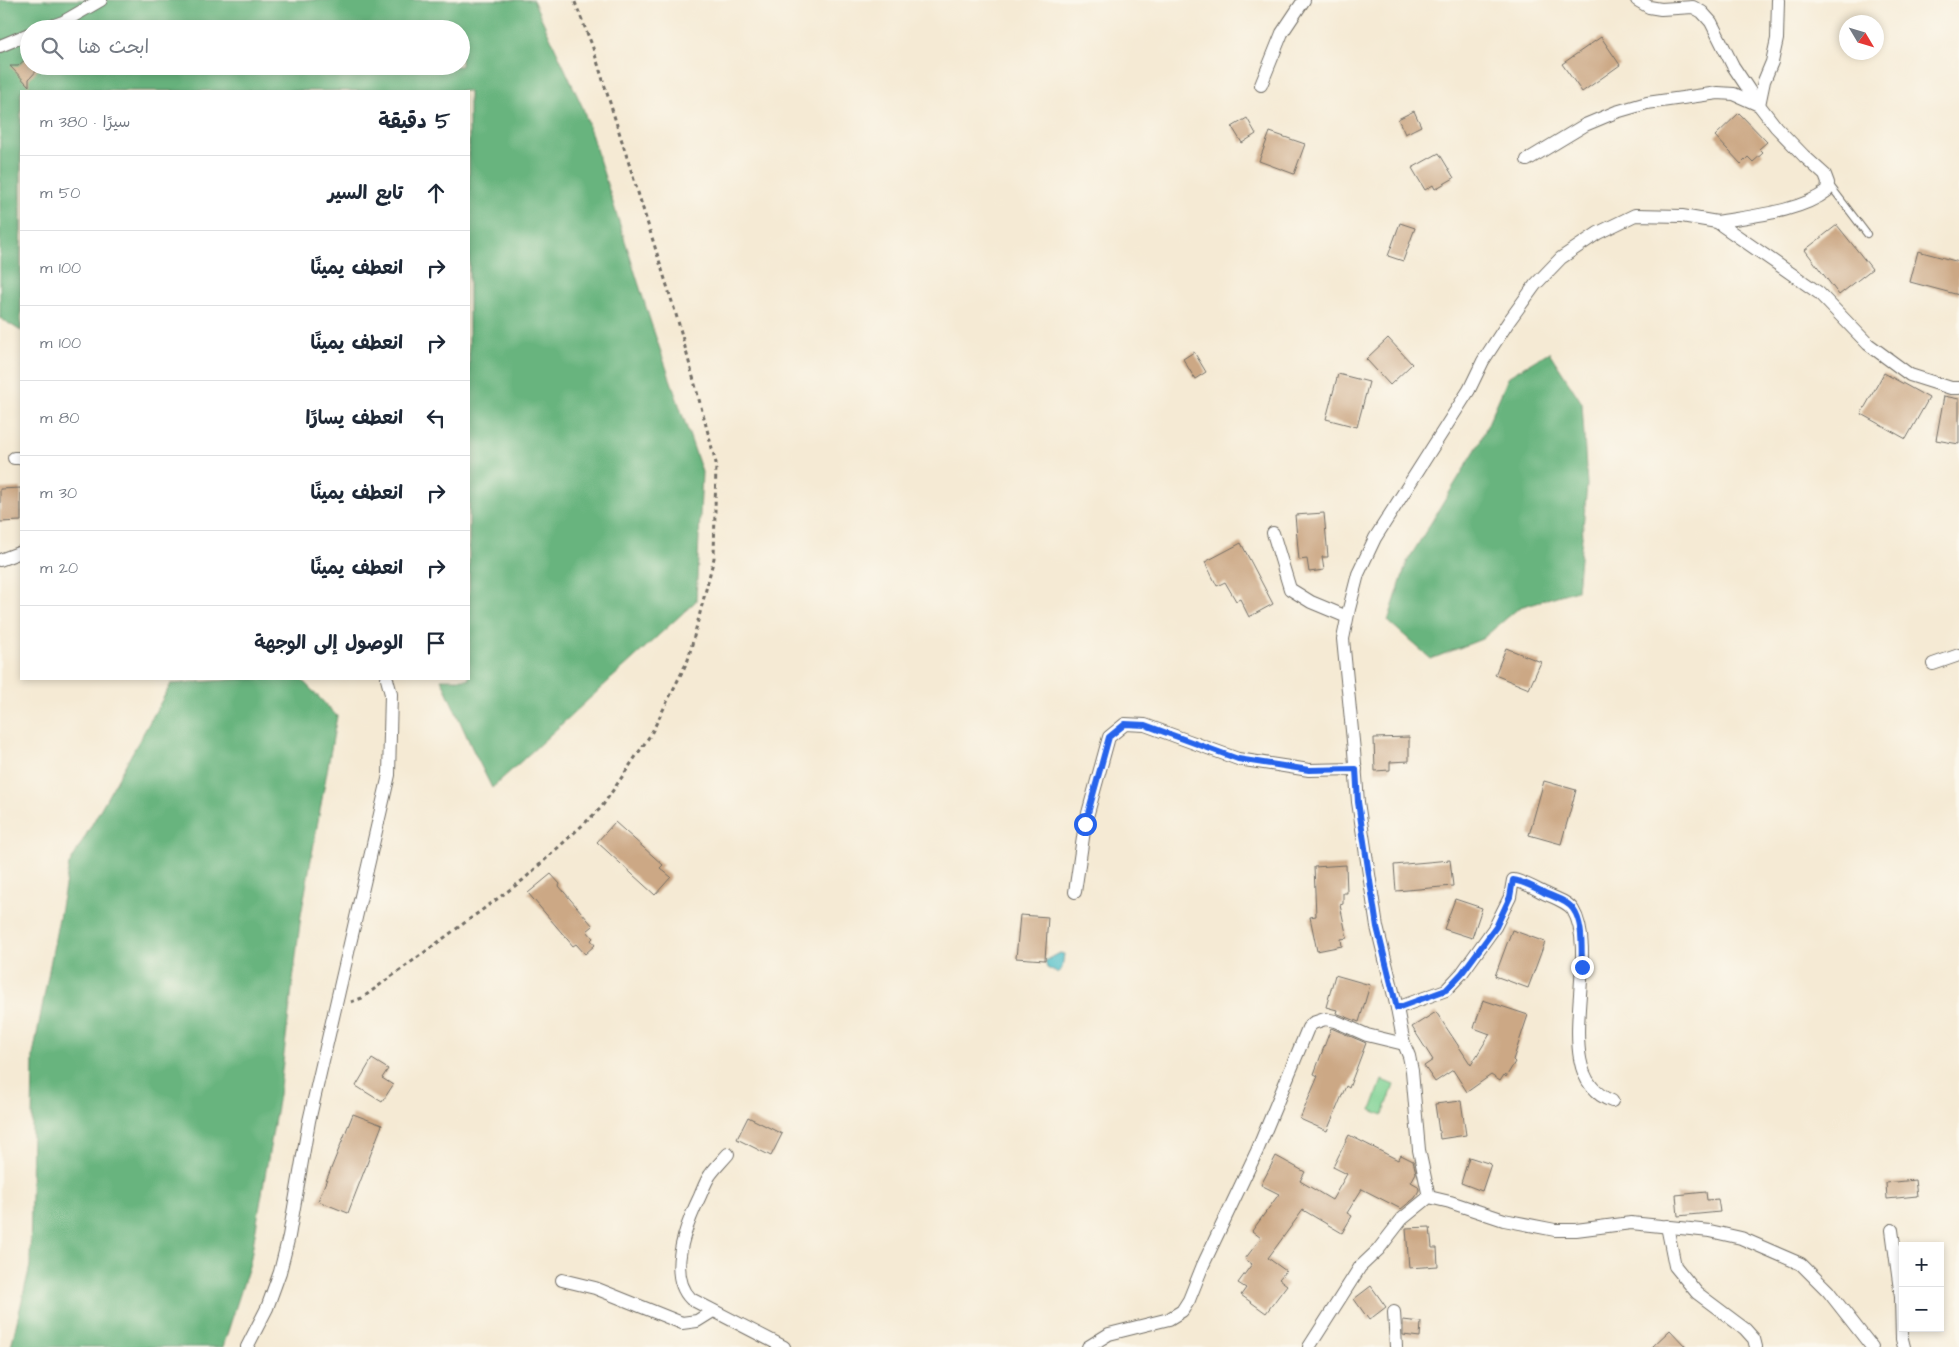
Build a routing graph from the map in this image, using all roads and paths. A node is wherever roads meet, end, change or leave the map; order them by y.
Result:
1 (101, 0) edge
2 (574, 0) edge
3 (1304, 0) edge
4 (1637, 0) edge
5 (1778, 0) edge
6 (66, 20) edge
7 (20, 38) edge
8 (0, 46) edge
9 (1261, 85) dead end
10 (1759, 105) junction
11 (1527, 160) dead end
12 (1828, 183) junction
13 (1717, 222) junction
14 (1866, 234) dead end
15 (1959, 388) edge
16 (1273, 533) dead end
17 (20, 552) edge
18 (0, 560) edge
19 (1347, 617) junction
20 (1959, 655) edge
21 (1933, 664) dead end
22 (387, 680) edge
23 (1356, 769) junction
24 (1075, 892) dead end
25 (335, 1008) junction
26 (1397, 1008) junction
27 (1404, 1044) junction
28 (1612, 1101) dead end
29 (728, 1154) dead end
30 (1429, 1197) junction
31 (1667, 1226) junction
32 (1892, 1230) dead end
33 (562, 1280) dead end
34 (713, 1310) junction
35 (1394, 1312) dead end
36 (247, 1347) edge
37 (784, 1347) edge
38 (1088, 1347) edge
39 (1309, 1347) edge
40 (1396, 1347) edge
41 (1756, 1347) edge
42 (1872, 1347) edge
43 (1904, 1347) edge

1 - 6 street
2 - 25 path
3 - 9 street
4 - 10 street
5 - 10 street
7 - 8 street
10 - 11 street
10 - 12 street
12 - 13 street
12 - 14 lane
13 - 15 street
13 - 19 street
16 - 19 street
17 - 18 street
19 - 23 street
20 - 21 street
22 - 25 street
23 - 24 street
23 - 26 street
25 - 36 street
26 - 27 street
26 - 28 street
27 - 30 street
27 - 38 street
29 - 34 street
30 - 31 street
30 - 39 street
31 - 41 street
31 - 42 street
32 - 43 street
33 - 34 street
34 - 37 street
35 - 40 street

